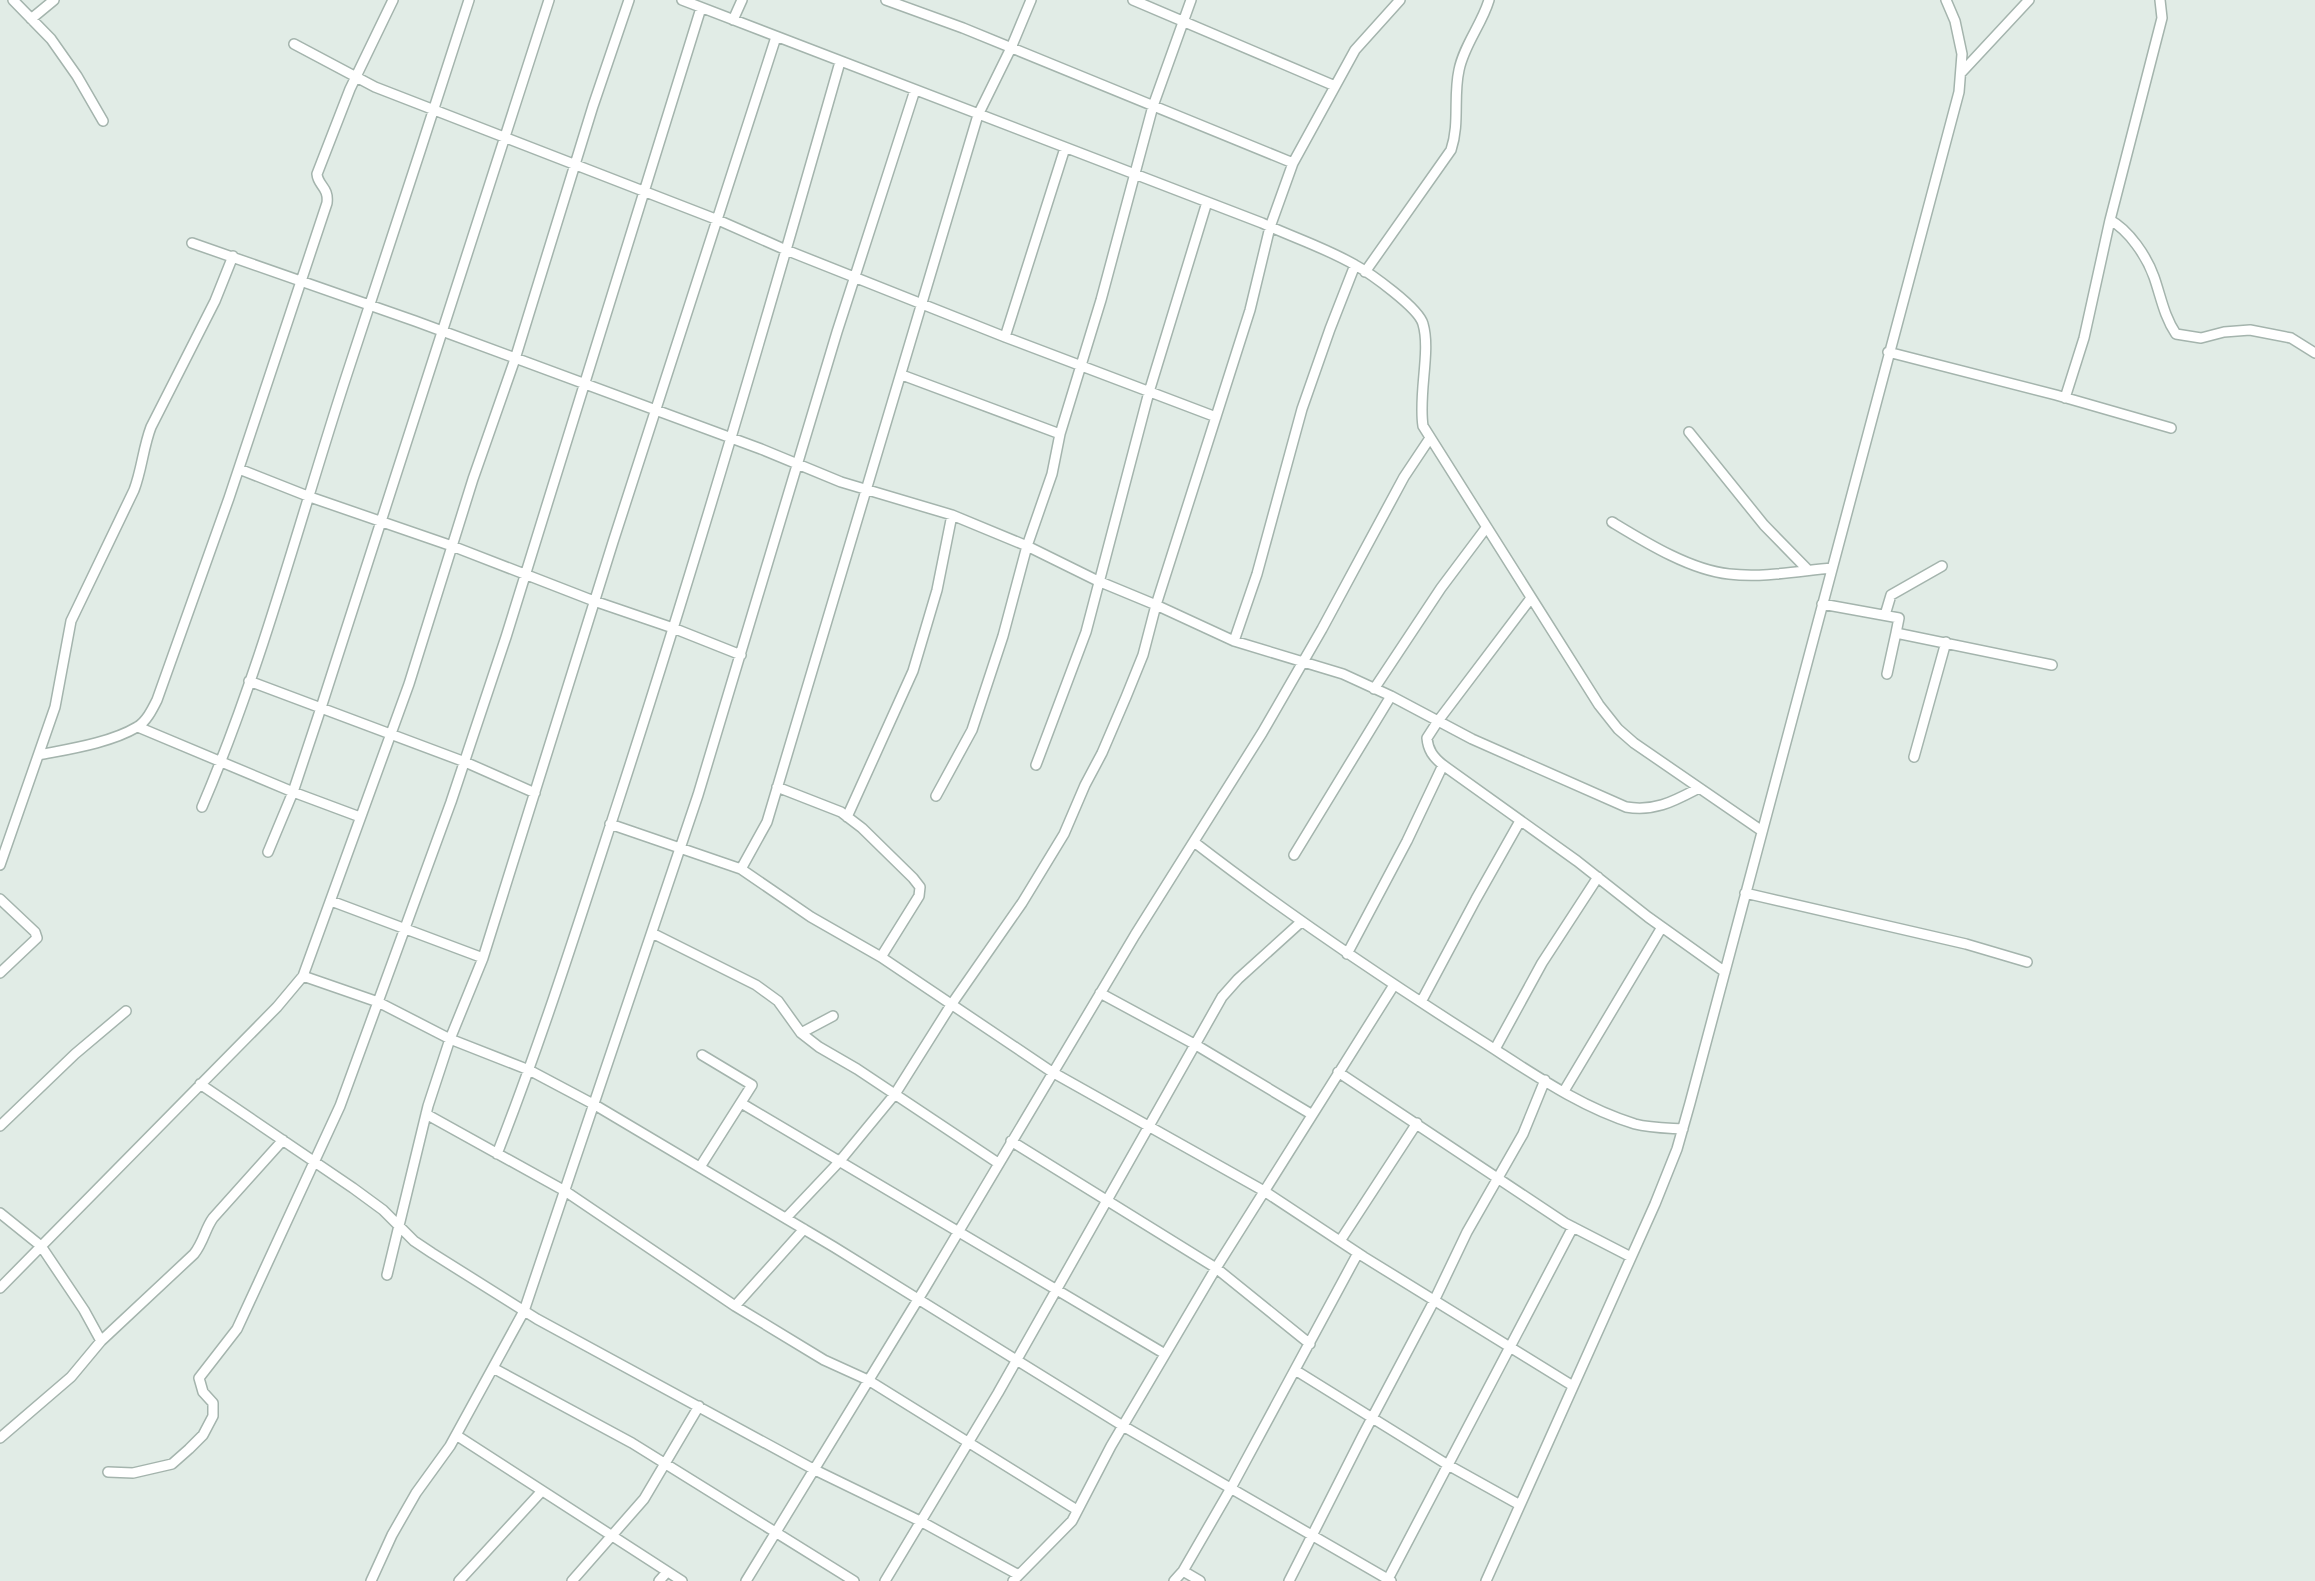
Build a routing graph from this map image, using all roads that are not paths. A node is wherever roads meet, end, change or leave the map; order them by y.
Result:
1 (13, 0) edge
2 (54, 0) edge
3 (393, 0) edge
4 (469, 0) edge
5 (549, 0) edge
6 (629, 0) edge
7 (682, 0) edge
8 (742, 0) edge
9 (886, 0) edge
10 (1031, 0) edge
11 (1133, 0) edge
12 (1191, 0) edge
13 (1400, 0) edge
14 (1489, 0) edge
15 (1946, 0) edge
16 (2029, 0) edge
17 (2160, 0) edge
18 (701, 8) junction
19 (31, 19) junction
20 (733, 20) junction
21 (1183, 21) junction
22 (776, 37) junction
23 (295, 44) dead end
24 (1011, 48) junction
25 (840, 62) junction
26 (1961, 74) junction
27 (355, 78) junction
28 (1335, 86) junction
29 (915, 90) junction
30 (1153, 106) junction
31 (434, 110) junction
32 (978, 115) junction
33 (103, 121) dead end
34 (504, 136) junction
35 (1065, 148) junction
36 (1293, 163) junction
37 (575, 166) junction
38 (1135, 174) junction
39 (644, 191) junction
40 (1207, 202) junction
41 (718, 220) junction
42 (2110, 220) junction
43 (1270, 227) junction
44 (192, 243) dead end
45 (786, 250) junction
46 (233, 256) junction
47 (1355, 265) junction
48 (1365, 272) junction
49 (855, 276) junction
50 (301, 280) junction
51 (924, 303) junction
52 (371, 305) junction
53 (441, 331) junction
54 (1004, 337) junction
55 (1888, 352) junction
56 (2315, 353) edge
57 (515, 359) junction
58 (1081, 366) junction
59 (902, 375) junction
60 (584, 385) junction
61 (1149, 392) junction
62 (2065, 398) junction
63 (655, 412) junction
64 (1216, 417) junction
65 (2171, 428) dead end
66 (1689, 432) dead end
67 (1060, 435) junction
68 (1430, 438) junction
69 (732, 439) junction
70 (797, 464) junction
71 (239, 469) junction
72 (866, 489) junction
73 (310, 497) junction
74 (952, 515) junction
75 (382, 521) junction
76 (1612, 522) dead end
77 (1486, 528) junction
78 (452, 546) junction
79 (1027, 546) junction
80 (1942, 566) dead end
81 (1832, 568) junction
82 (1808, 570) junction
83 (525, 574) junction
84 (1098, 582) junction
85 (1531, 598) junction
86 (594, 601) junction
87 (1822, 604) junction
88 (1156, 605) junction
89 (1885, 615) junction
90 (674, 628) junction
91 (1896, 633) junction
92 (1234, 641) junction
93 (1946, 642) junction
94 (741, 655) junction
95 (1302, 663) junction
96 (2052, 665) dead end
97 (1887, 674) dead end
98 (249, 681) junction
99 (1374, 689) junction
100 (1391, 696) junction
101 (321, 708) junction
102 (1438, 721) junction
103 (138, 727) junction
104 (390, 735) junction
105 (39, 755) junction
106 (1914, 757) dead end
107 (222, 762) junction
108 (465, 762) junction
109 (1036, 765) dead end
110 (1443, 765) junction
111 (777, 787) junction
112 (1699, 788) junction
113 (293, 792) junction
114 (535, 793) junction
115 (936, 796) dead end
116 (202, 807) dead end
117 (360, 817) junction
118 (846, 817) junction
119 (1520, 821) junction
120 (610, 824) junction
121 (1762, 831) junction
122 (1194, 842) junction
123 (681, 848) junction
124 (268, 852) dead end
125 (1294, 855) dead end
126 (0, 865) edge
127 (741, 869) junction
128 (1598, 877) junction
129 (1745, 893) junction
130 (0, 899) edge
131 (331, 901) junction
132 (1301, 922) junction
133 (1662, 927) junction
134 (404, 928) junction
135 (652, 933) junction
136 (1347, 954) junction
137 (880, 957) junction
138 (483, 958) junction
139 (2027, 962) dead end
140 (1724, 972) junction
141 (0, 973) edge
142 (303, 976) junction
143 (1394, 985) junction
144 (1100, 993) junction
145 (378, 1002) junction
146 (1421, 1002) junction
147 (951, 1005) junction
148 (126, 1012) dead end
149 (833, 1016) dead end
150 (802, 1033) junction
151 (450, 1039) junction
152 (1196, 1045) junction
153 (1495, 1049) junction
154 (702, 1055) dead end
155 (530, 1070) junction
156 (1052, 1072) junction
157 (1338, 1072) junction
158 (1545, 1080) junction
159 (200, 1084) junction
160 (1564, 1091) junction
161 (895, 1094) junction
162 (741, 1103) junction
163 (595, 1105) junction
164 (426, 1114) junction
165 (1311, 1114) junction
166 (1417, 1123) junction
167 (0, 1126) edge
168 (1149, 1126) junction
169 (1683, 1129) junction
170 (283, 1140) junction
171 (1011, 1141) junction
172 (497, 1154) junction
173 (315, 1162) junction
174 (839, 1162) junction
175 (998, 1163) junction
176 (700, 1167) junction
177 (1498, 1178) junction
178 (565, 1191) junction
179 (1264, 1191) junction
180 (1107, 1201) junction
181 (0, 1213) edge
182 (786, 1218) junction
183 (1573, 1227) junction
184 (400, 1228) junction
185 (804, 1229) junction
186 (958, 1231) junction
187 (1340, 1241) junction
188 (41, 1246) junction
189 (1358, 1253) junction
190 (1631, 1257) junction
191 (1216, 1268) junction
192 (387, 1275) dead end
193 (0, 1288) edge
194 (1056, 1292) junction
195 (919, 1299) junction
196 (1434, 1301) junction
197 (735, 1306) junction
198 (524, 1311) junction
199 (101, 1341) junction
200 (1310, 1344) junction
201 (1510, 1348) junction
202 (1165, 1354) junction
203 (1018, 1359) junction
204 (493, 1368) junction
205 (1295, 1370) junction
206 (868, 1380) junction
207 (1573, 1386) junction
208 (699, 1406) junction
209 (1372, 1418) junction
210 (1123, 1426) junction
211 (456, 1435) junction
212 (0, 1438) edge
213 (969, 1443) junction
214 (666, 1464) junction
215 (1448, 1465) junction
216 (815, 1470) junction
217 (108, 1472) dead end
218 (1231, 1488) junction
219 (541, 1492) junction
220 (1520, 1505) junction
221 (1077, 1510) junction
222 (922, 1522) junction
223 (777, 1532) junction
224 (1312, 1536) junction
225 (612, 1537) junction
226 (1183, 1571) junction
227 (667, 1572) junction
228 (1015, 1578) edge
229 (1389, 1580) edge
230 (371, 1581) edge
231 (459, 1581) edge
232 (572, 1581) edge
233 (659, 1581) edge
234 (682, 1581) edge
235 (746, 1581) edge
236 (854, 1581) edge
237 (886, 1581) edge
238 (1174, 1581) edge
239 (1200, 1581) edge
240 (1289, 1581) edge
241 (1486, 1581) edge

1 - 19 street
2 - 19 street
3 - 27 street
4 - 31 street
5 - 34 street
6 - 37 street
7 - 18 street
8 - 20 street
9 - 24 street
10 - 24 street
11 - 21 street
12 - 21 street
13 - 28 street
14 - 48 street
15 - 26 street
16 - 26 street
17 - 42 street
18 - 20 street
18 - 39 street
19 - 33 street
20 - 22 street
21 - 28 street
21 - 30 street
22 - 25 street
22 - 41 street
23 - 27 street
24 - 30 street
24 - 32 street
25 - 29 street
25 - 45 street
26 - 55 street
27 - 31 street
27 - 50 street
28 - 36 street
29 - 32 street
29 - 49 street
30 - 36 street
30 - 38 street
31 - 34 street
31 - 52 street
32 - 35 street
32 - 51 street
34 - 37 street
34 - 53 street
35 - 38 street
35 - 54 street
36 - 43 street
37 - 39 street
37 - 57 street
38 - 40 street
38 - 58 street
39 - 41 street
39 - 60 street
40 - 43 street
40 - 61 street
41 - 45 street
41 - 63 street
42 - 56 street
42 - 62 street
43 - 47 street
43 - 64 street
44 - 46 street
45 - 49 street
45 - 69 street
46 - 50 street
46 - 105 street
47 - 48 street
47 - 92 street
48 - 68 street
49 - 51 street
49 - 70 street
50 - 52 street
50 - 71 street
51 - 54 street
51 - 59 street
52 - 53 street
52 - 73 street
53 - 57 street
53 - 75 street
54 - 58 street
55 - 62 street
55 - 81 street
57 - 60 street
57 - 78 street
58 - 61 street
58 - 67 street
59 - 67 street
59 - 72 street
60 - 63 street
60 - 83 street
61 - 64 street
61 - 84 street
62 - 65 street
63 - 69 street
63 - 86 street
64 - 88 street
66 - 82 street
67 - 79 street
68 - 77 street
68 - 95 street
69 - 70 street
69 - 90 street
70 - 72 street
70 - 94 street
71 - 73 street
71 - 103 street
72 - 74 street
72 - 111 street
73 - 75 street
73 - 98 street
74 - 79 street
74 - 118 street
75 - 78 street
75 - 101 street
76 - 82 street
77 - 85 street
77 - 99 street
78 - 83 street
78 - 104 street
79 - 84 street
79 - 115 street
80 - 89 street
81 - 82 street
81 - 87 street
83 - 86 street
83 - 108 street
84 - 88 street
84 - 109 street
85 - 102 street
85 - 112 street
86 - 90 street
86 - 114 street
87 - 89 street
87 - 121 street
88 - 92 street
88 - 147 street
89 - 91 street
90 - 94 street
90 - 120 street
91 - 93 street
91 - 97 street
92 - 95 street
93 - 96 street
93 - 106 street
94 - 123 street
95 - 99 street
95 - 122 street
98 - 101 street
98 - 107 street
99 - 100 street
100 - 102 street
100 - 125 street
101 - 104 street
101 - 113 street
102 - 110 street
102 - 112 street
103 - 105 street
103 - 107 street
104 - 108 street
104 - 117 street
105 - 126 street
107 - 113 street
107 - 116 street
108 - 114 street
108 - 134 street
110 - 119 street
110 - 136 street
111 - 118 street
111 - 127 street
112 - 121 street
113 - 117 street
113 - 124 street
114 - 138 street
117 - 131 street
118 - 137 street
119 - 128 street
119 - 146 street
120 - 123 street
120 - 155 street
121 - 129 street
122 - 132 street
122 - 144 street
123 - 127 street
123 - 135 street
127 - 137 street
128 - 133 street
128 - 153 street
129 - 139 street
129 - 140 street
130 - 141 street
131 - 134 street
131 - 142 street
132 - 136 street
132 - 152 street
133 - 140 street
133 - 160 street
134 - 138 street
134 - 145 street
135 - 150 street
135 - 163 street
136 - 143 street
137 - 147 street
138 - 151 street
140 - 169 street
142 - 145 street
142 - 159 street
143 - 146 street
143 - 157 street
144 - 152 street
144 - 156 street
145 - 151 street
145 - 173 street
146 - 153 street
147 - 156 street
147 - 161 street
148 - 167 street
149 - 150 street
150 - 161 street
151 - 155 street
151 - 164 street
152 - 165 street
152 - 168 street
153 - 158 street
154 - 162 street
155 - 163 street
155 - 172 street
156 - 168 street
156 - 171 street
157 - 165 street
157 - 166 street
158 - 160 street
158 - 177 street
159 - 170 street
159 - 188 street
160 - 169 street
161 - 174 street
161 - 175 street
162 - 174 street
162 - 176 street
163 - 176 street
163 - 178 street
164 - 172 street
164 - 184 street
165 - 179 street
166 - 177 street
166 - 187 street
168 - 179 street
168 - 180 street
169 - 190 street
170 - 173 street
170 - 199 street
171 - 175 street
171 - 180 street
172 - 178 street
173 - 184 street
173 - 217 street
174 - 182 street
174 - 186 street
175 - 186 street
176 - 182 street
177 - 183 street
177 - 196 street
178 - 197 street
178 - 198 street
179 - 187 street
179 - 191 street
180 - 191 street
180 - 194 street
181 - 188 street
182 - 185 street
183 - 190 street
183 - 201 street
184 - 192 street
184 - 198 street
185 - 195 street
185 - 197 street
186 - 194 street
186 - 195 street
187 - 189 street
188 - 193 street
188 - 199 street
189 - 196 street
189 - 200 street
190 - 207 street
191 - 200 street
191 - 202 street
194 - 202 street
194 - 203 street
195 - 203 street
195 - 206 street
196 - 201 street
196 - 209 street
197 - 206 street
198 - 204 street
198 - 208 street
199 - 212 street
200 - 205 street
201 - 207 street
201 - 215 street
202 - 210 street
203 - 210 street
203 - 213 street
204 - 211 street
204 - 214 street
205 - 209 street
205 - 218 street
206 - 213 street
206 - 216 street
207 - 220 street
208 - 214 street
208 - 216 street
209 - 215 street
209 - 224 street
210 - 218 street
210 - 221 street
211 - 219 street
211 - 230 street
213 - 221 street
213 - 222 street
214 - 223 street
214 - 225 street
215 - 220 street
215 - 229 street
216 - 222 street
216 - 223 street
218 - 224 street
218 - 226 street
219 - 225 street
219 - 231 street
220 - 241 street
221 - 228 street
222 - 228 street
222 - 237 street
223 - 235 street
223 - 236 street
224 - 229 street
224 - 240 street
225 - 227 street
225 - 232 street
226 - 238 street
226 - 239 street
227 - 233 street
227 - 234 street

